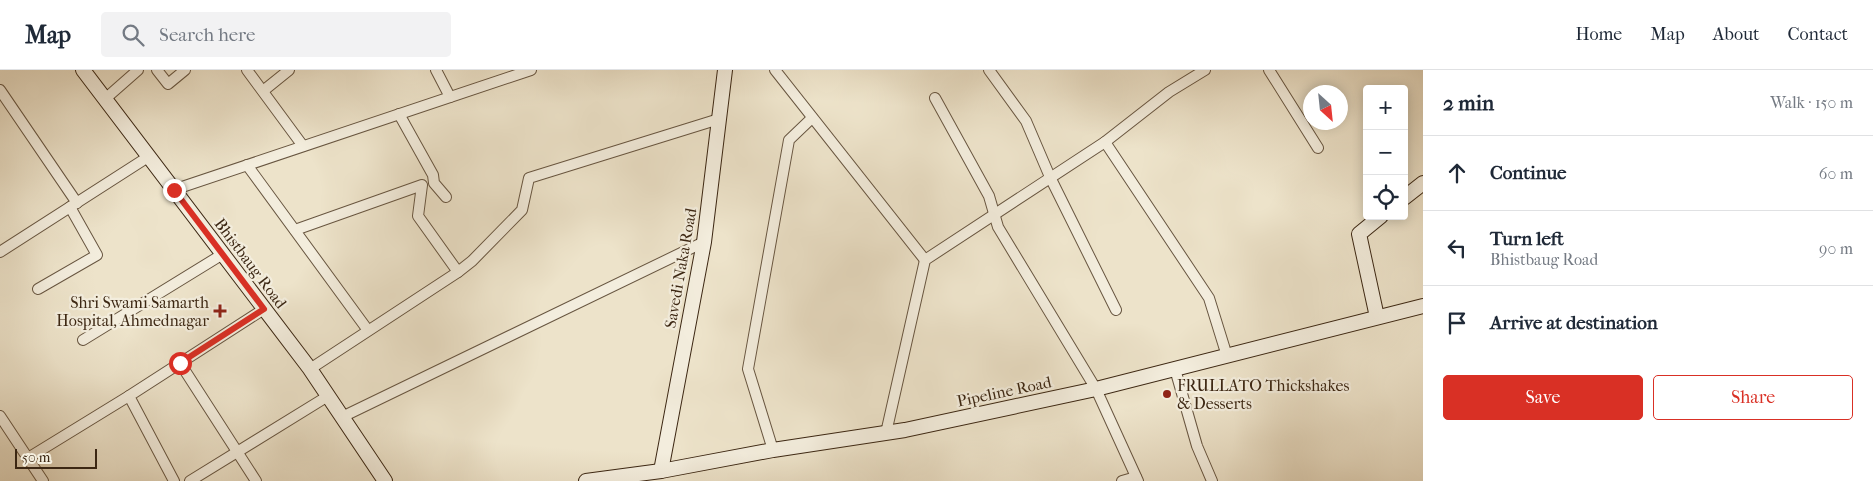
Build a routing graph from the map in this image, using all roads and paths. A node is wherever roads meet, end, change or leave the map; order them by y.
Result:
1 (83, 70) edge
2 (138, 70) edge
3 (157, 70) edge
4 (185, 70) edge
5 (247, 70) edge
6 (289, 70) edge
7 (436, 70) edge
8 (725, 70) edge
9 (775, 70) edge
10 (989, 70) edge
11 (1205, 70) edge
12 (1269, 70) edge
13 (524, 71) edge
14 (263, 91) junction
15 (2, 97) edge
16 (450, 97) junction
17 (935, 98) dead end
18 (104, 99) junction
19 (399, 114) junction
20 (812, 118) junction
21 (719, 119) junction
22 (1106, 142) junction
23 (303, 146) junction
24 (1318, 148) dead end
25 (148, 157) junction
26 (248, 165) junction
27 (1050, 177) junction
28 (434, 183) junction
29 (1423, 183) edge
30 (422, 185) junction
31 (174, 190) junction
32 (1408, 195) edge
33 (446, 197) dead end
34 (74, 205) junction
35 (995, 213) junction
36 (1376, 220) edge
37 (296, 230) junction
38 (704, 242) junction
39 (0, 252) edge
40 (223, 254) junction
41 (925, 260) junction
42 (458, 272) junction
43 (38, 289) dead end
44 (1423, 306) edge
45 (264, 309) junction
46 (1116, 310) dead end
47 (1377, 317) junction
48 (367, 329) junction
49 (84, 340) dead end
50 (1227, 356) junction
51 (180, 363) junction
52 (310, 369) junction
53 (1175, 369) junction
54 (1096, 389) junction
55 (129, 396) junction
56 (328, 396) junction
57 (0, 416) edge
58 (342, 416) junction
59 (886, 433) junction
60 (773, 450) junction
61 (238, 452) junction
62 (28, 458) junction
63 (661, 471) junction
64 (642, 477) edge
65 (1137, 479) edge
66 (43, 481) edge
67 (174, 481) edge
68 (190, 481) edge
69 (256, 481) edge
70 (385, 481) edge
71 (586, 481) edge
72 (1122, 481) edge
73 (1212, 481) edge

1 - 18 street, Bhistbaug Road
2 - 18 street
3 - 4 street
5 - 14 street
6 - 14 street
7 - 16 street
8 - 21 street, Savedi Naka Road
9 - 20 street
10 - 27 street
11 - 22 street
12 - 24 street
13 - 16 street
14 - 23 street
15 - 34 street
16 - 19 street
17 - 35 street
18 - 25 street, Bhistbaug Road
19 - 23 street
19 - 28 street
20 - 41 street
20 - 60 street
21 - 38 street, Savedi Naka Road
21 - 42 street
22 - 27 street
22 - 50 street
23 - 26 street
25 - 31 street, Bhistbaug Road
25 - 34 street
26 - 31 street
26 - 37 street
27 - 35 street
27 - 46 street
28 - 30 street
28 - 33 street
29 - 32 street
30 - 37 street
30 - 42 street
31 - 40 street, Bhistbaug Road
34 - 39 street
34 - 43 street
35 - 41 street
35 - 54 street
36 - 47 street
37 - 48 street
38 - 58 street
38 - 63 street, Savedi Naka Road
40 - 45 street, Bhistbaug Road
40 - 49 street
41 - 59 street
42 - 48 street
44 - 47 street, Pipeline Road
45 - 51 street
45 - 52 street, Bhistbaug Road
47 - 50 street, Pipeline Road
48 - 52 street
50 - 53 street, Pipeline Road
51 - 55 street
51 - 61 street
52 - 56 street, Bhistbaug Road
53 - 54 street, Pipeline Road
53 - 73 street
54 - 59 street, Pipeline Road
54 - 65 street
55 - 62 street
55 - 67 street
56 - 58 street, Bhistbaug Road
56 - 61 street
57 - 62 street
58 - 70 street, Bhistbaug Road
59 - 60 street, Pipeline Road
60 - 63 street, Pipeline Road
61 - 68 street
61 - 69 street
62 - 66 street
63 - 64 street, Pipeline Road
64 - 71 street, Pipeline Road
65 - 72 street

